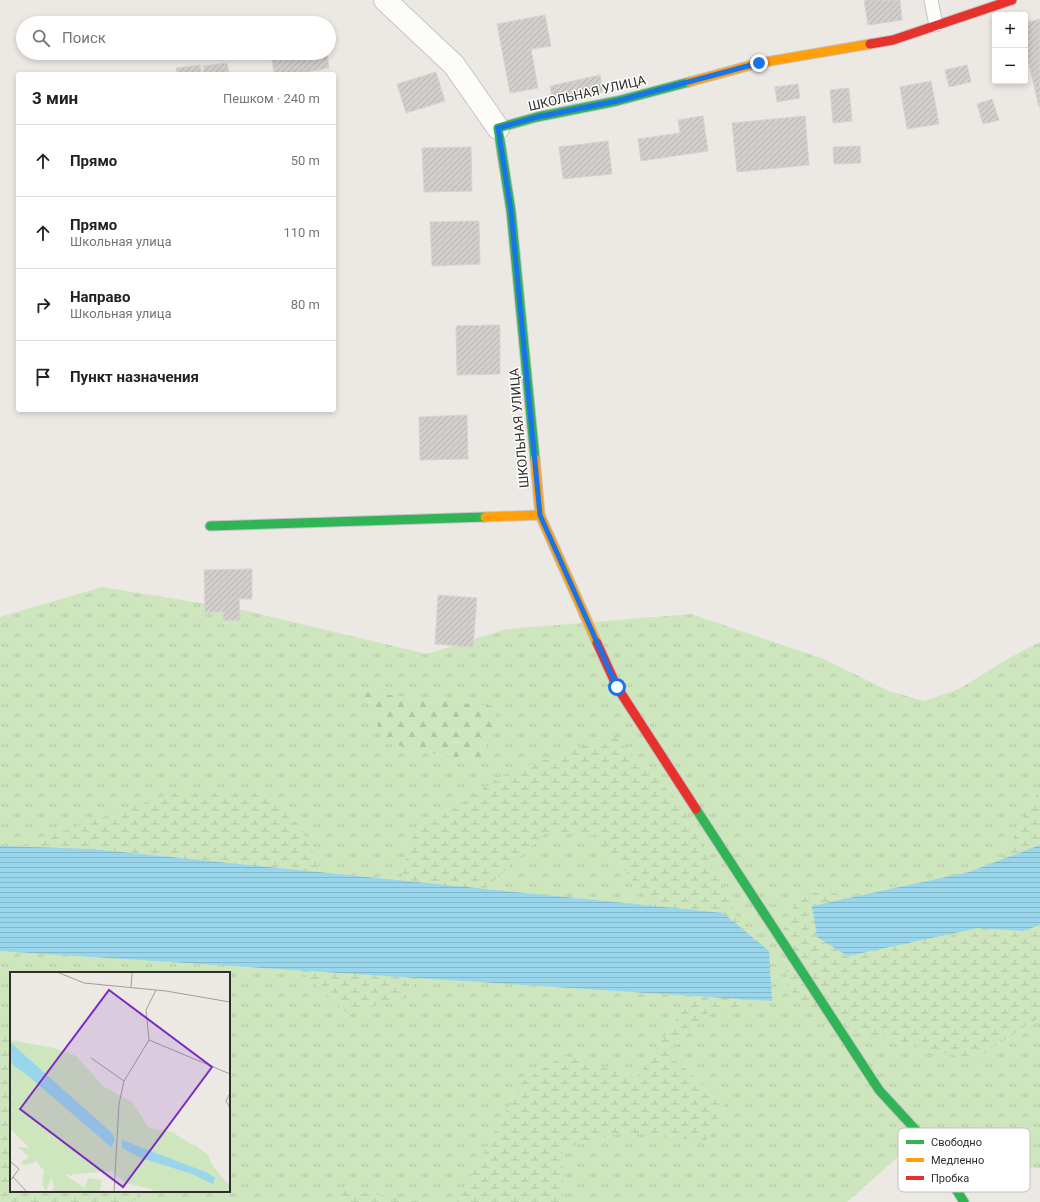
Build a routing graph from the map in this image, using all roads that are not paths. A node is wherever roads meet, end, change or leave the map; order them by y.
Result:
1 (385, 0) edge
2 (931, 0) edge
3 (1012, 0) edge
4 (936, 25) junction
5 (498, 128) junction
6 (540, 515) junction
7 (210, 526) dead end
8 (914, 1128) edge
9 (958, 1192) edge
10 (964, 1202) edge

1 - 5 street
2 - 4 lane
3 - 4 street, ШКОЛЬНАЯ УЛИЦА
4 - 5 street, ШКОЛЬНАЯ УЛИЦА
5 - 6 street, ШКОЛЬНАЯ УЛИЦА
6 - 7 street
6 - 8 street, ШКОЛЬНАЯ УЛИЦА
9 - 10 street, ШКОЛЬНАЯ УЛИЦА

